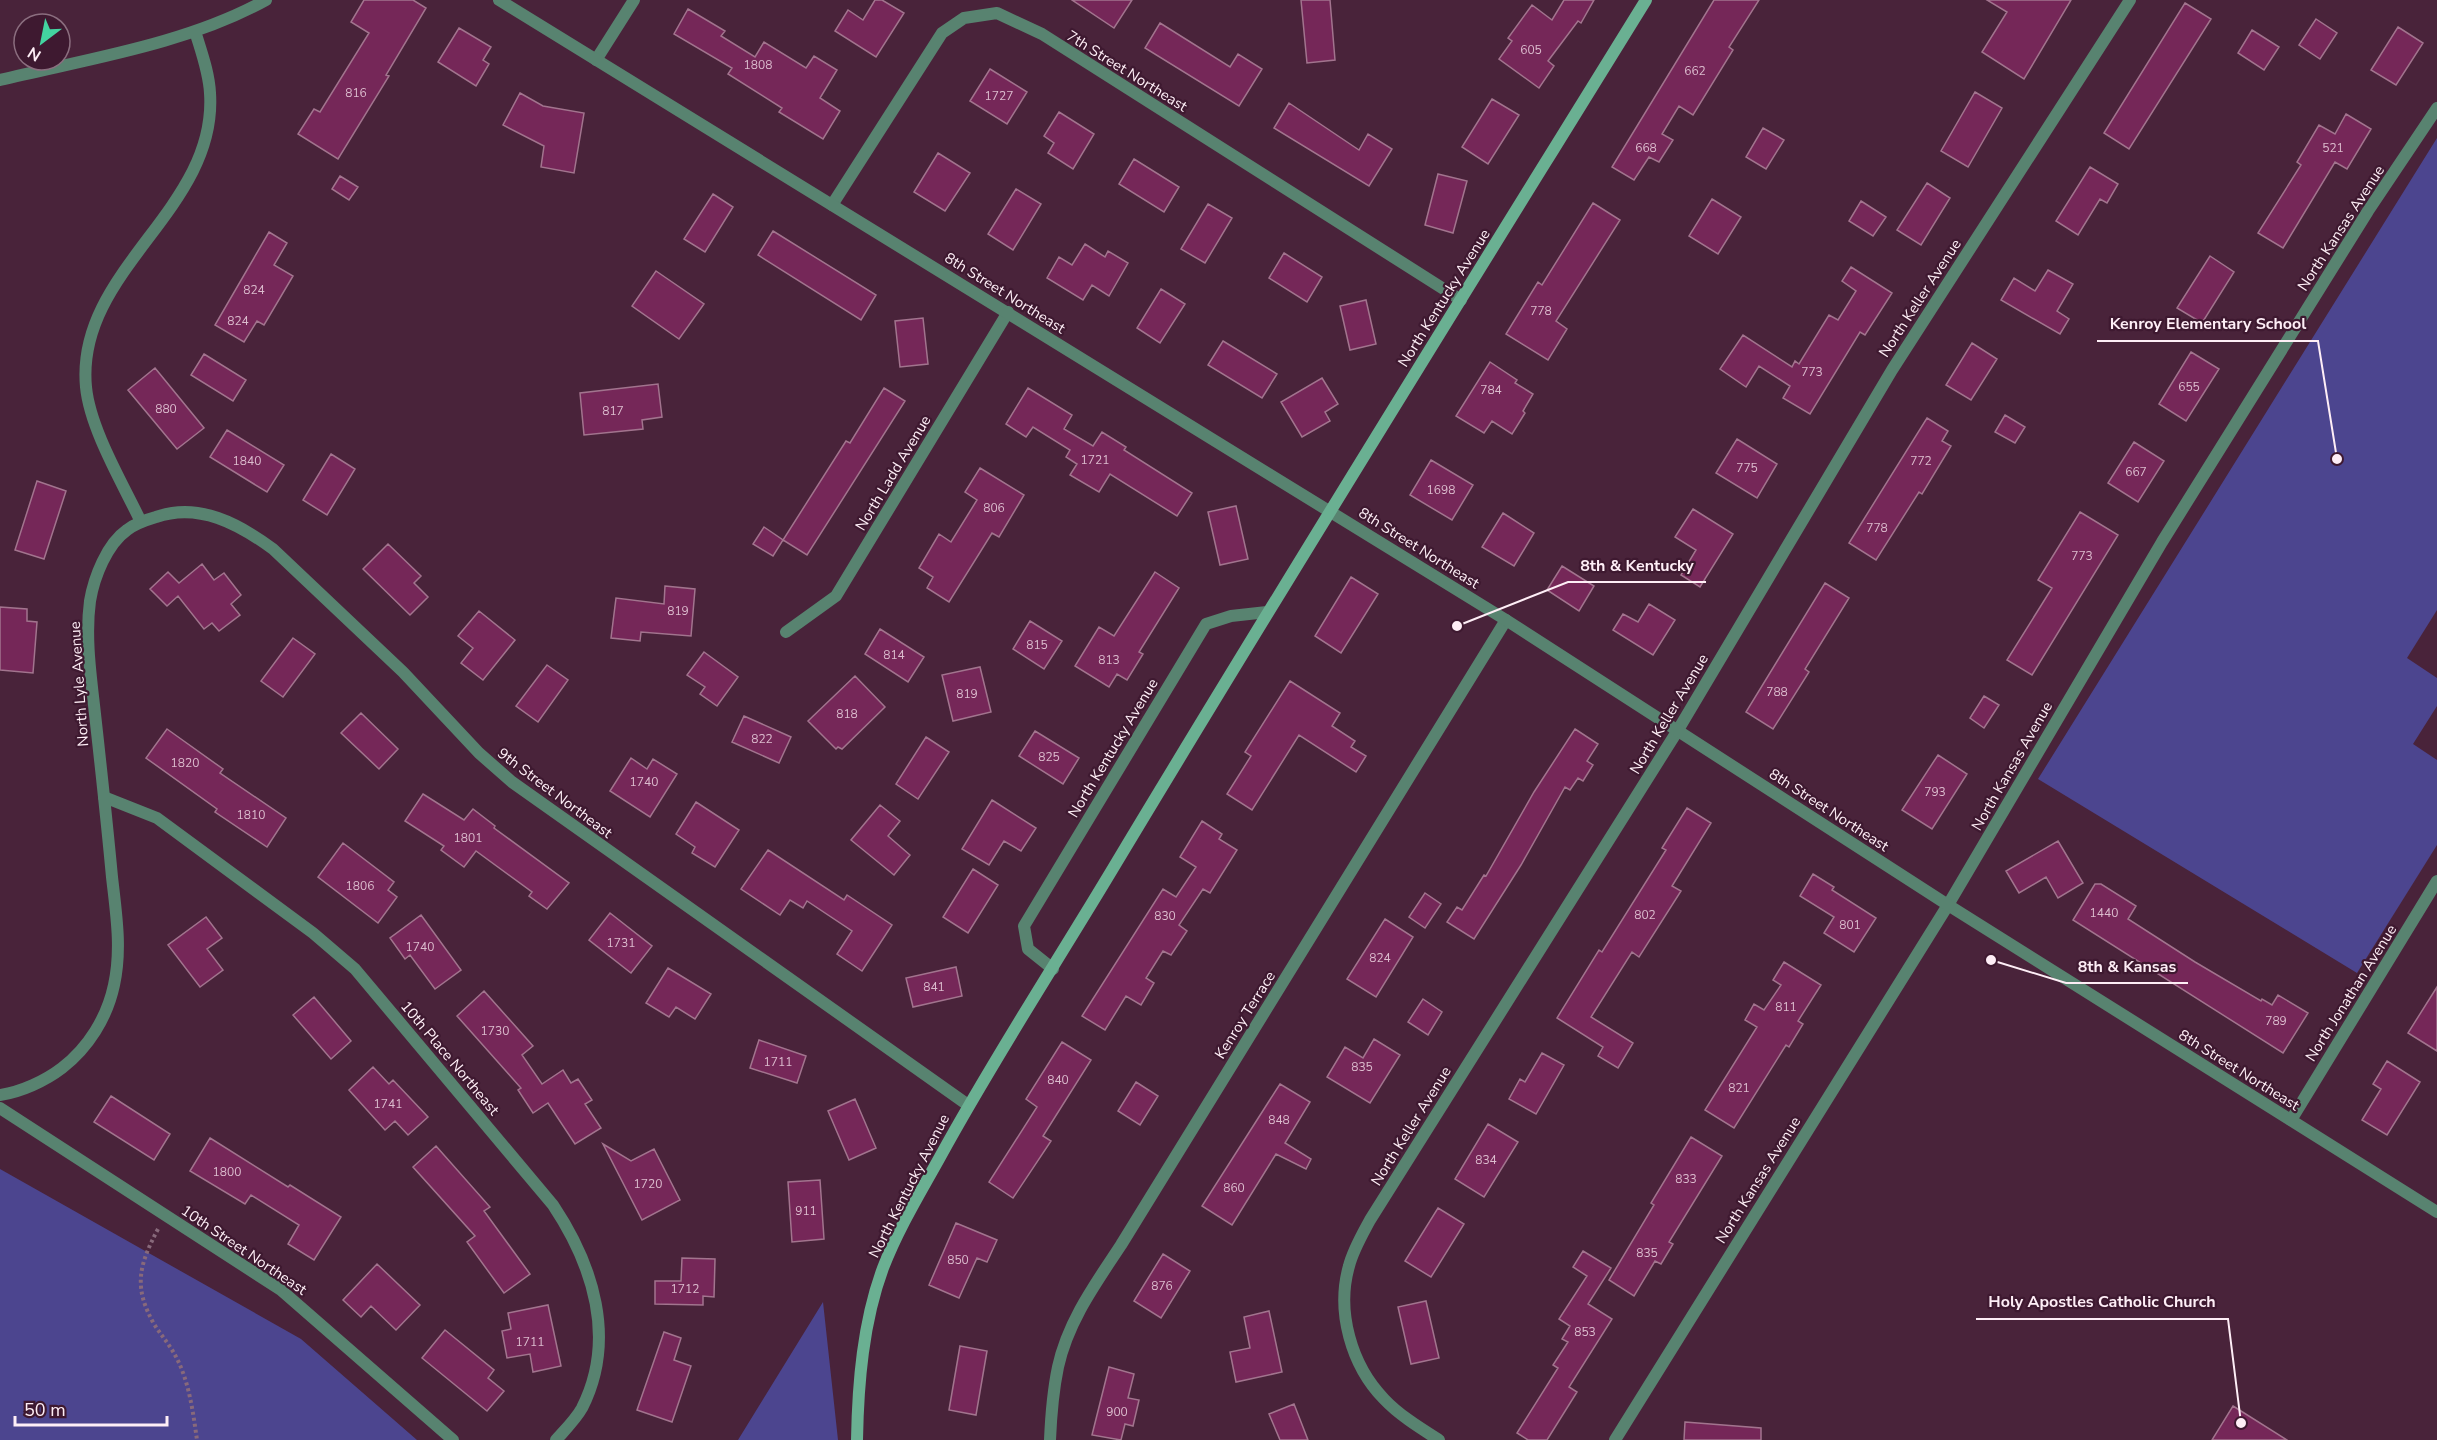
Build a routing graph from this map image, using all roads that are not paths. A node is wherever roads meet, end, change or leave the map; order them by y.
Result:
1 (266, 0) edge
2 (499, 0) edge
3 (634, 0) edge
4 (1646, 0) edge
5 (2130, 0) edge
6 (195, 32) junction
7 (596, 60) junction
8 (0, 80) edge
9 (2437, 108) edge
10 (832, 204) junction
11 (1461, 300) junction
12 (1008, 312) junction
13 (1330, 510) junction
14 (141, 522) junction
15 (1267, 612) junction
16 (1506, 620) junction
17 (786, 632) dead end
18 (1678, 730) junction
19 (104, 797) junction
20 (2437, 882) edge
21 (1948, 905) junction
22 (1053, 969) junction
23 (0, 1095) edge
24 (968, 1105) junction
25 (0, 1108) edge
26 (2291, 1120) junction
27 (2437, 1212) edge
28 (453, 1440) edge
29 (556, 1440) edge
30 (857, 1440) edge
31 (1050, 1440) edge
32 (1439, 1440) edge
33 (1615, 1440) edge

1 - 6 street
2 - 7 street, 8th Street Northeast
3 - 7 street
4 - 11 main road, North Kentucky Avenue
5 - 18 street, North Keller Avenue
6 - 8 street
6 - 14 street
7 - 10 street, 8th Street Northeast
9 - 21 street, North Kansas Avenue
10 - 11 street, 7th Street Northeast
10 - 12 street, 8th Street Northeast
11 - 13 main road, North Kentucky Avenue
12 - 13 street, 8th Street Northeast
12 - 17 street, North Ladd Avenue
13 - 15 main road, North Kentucky Avenue
13 - 16 street, 8th Street Northeast
14 - 19 street, North Lyle Avenue
14 - 24 street, 9th Street Northeast
15 - 22 main road, North Kentucky Avenue
15 - 22 street, North Kentucky Avenue
16 - 18 street, 8th Street Northeast
16 - 31 street, Kenroy Terrace
18 - 21 street, 8th Street Northeast
18 - 32 street, North Keller Avenue
19 - 23 street, North Lyle Avenue
19 - 29 street, 10th Place Northeast
20 - 26 street, North Jonathan Avenue
21 - 26 street, 8th Street Northeast
21 - 33 street, North Kansas Avenue
22 - 24 main road, North Kentucky Avenue
24 - 30 main road, North Kentucky Avenue
25 - 28 street, 10th Street Northeast
26 - 27 street, 8th Street Northeast

